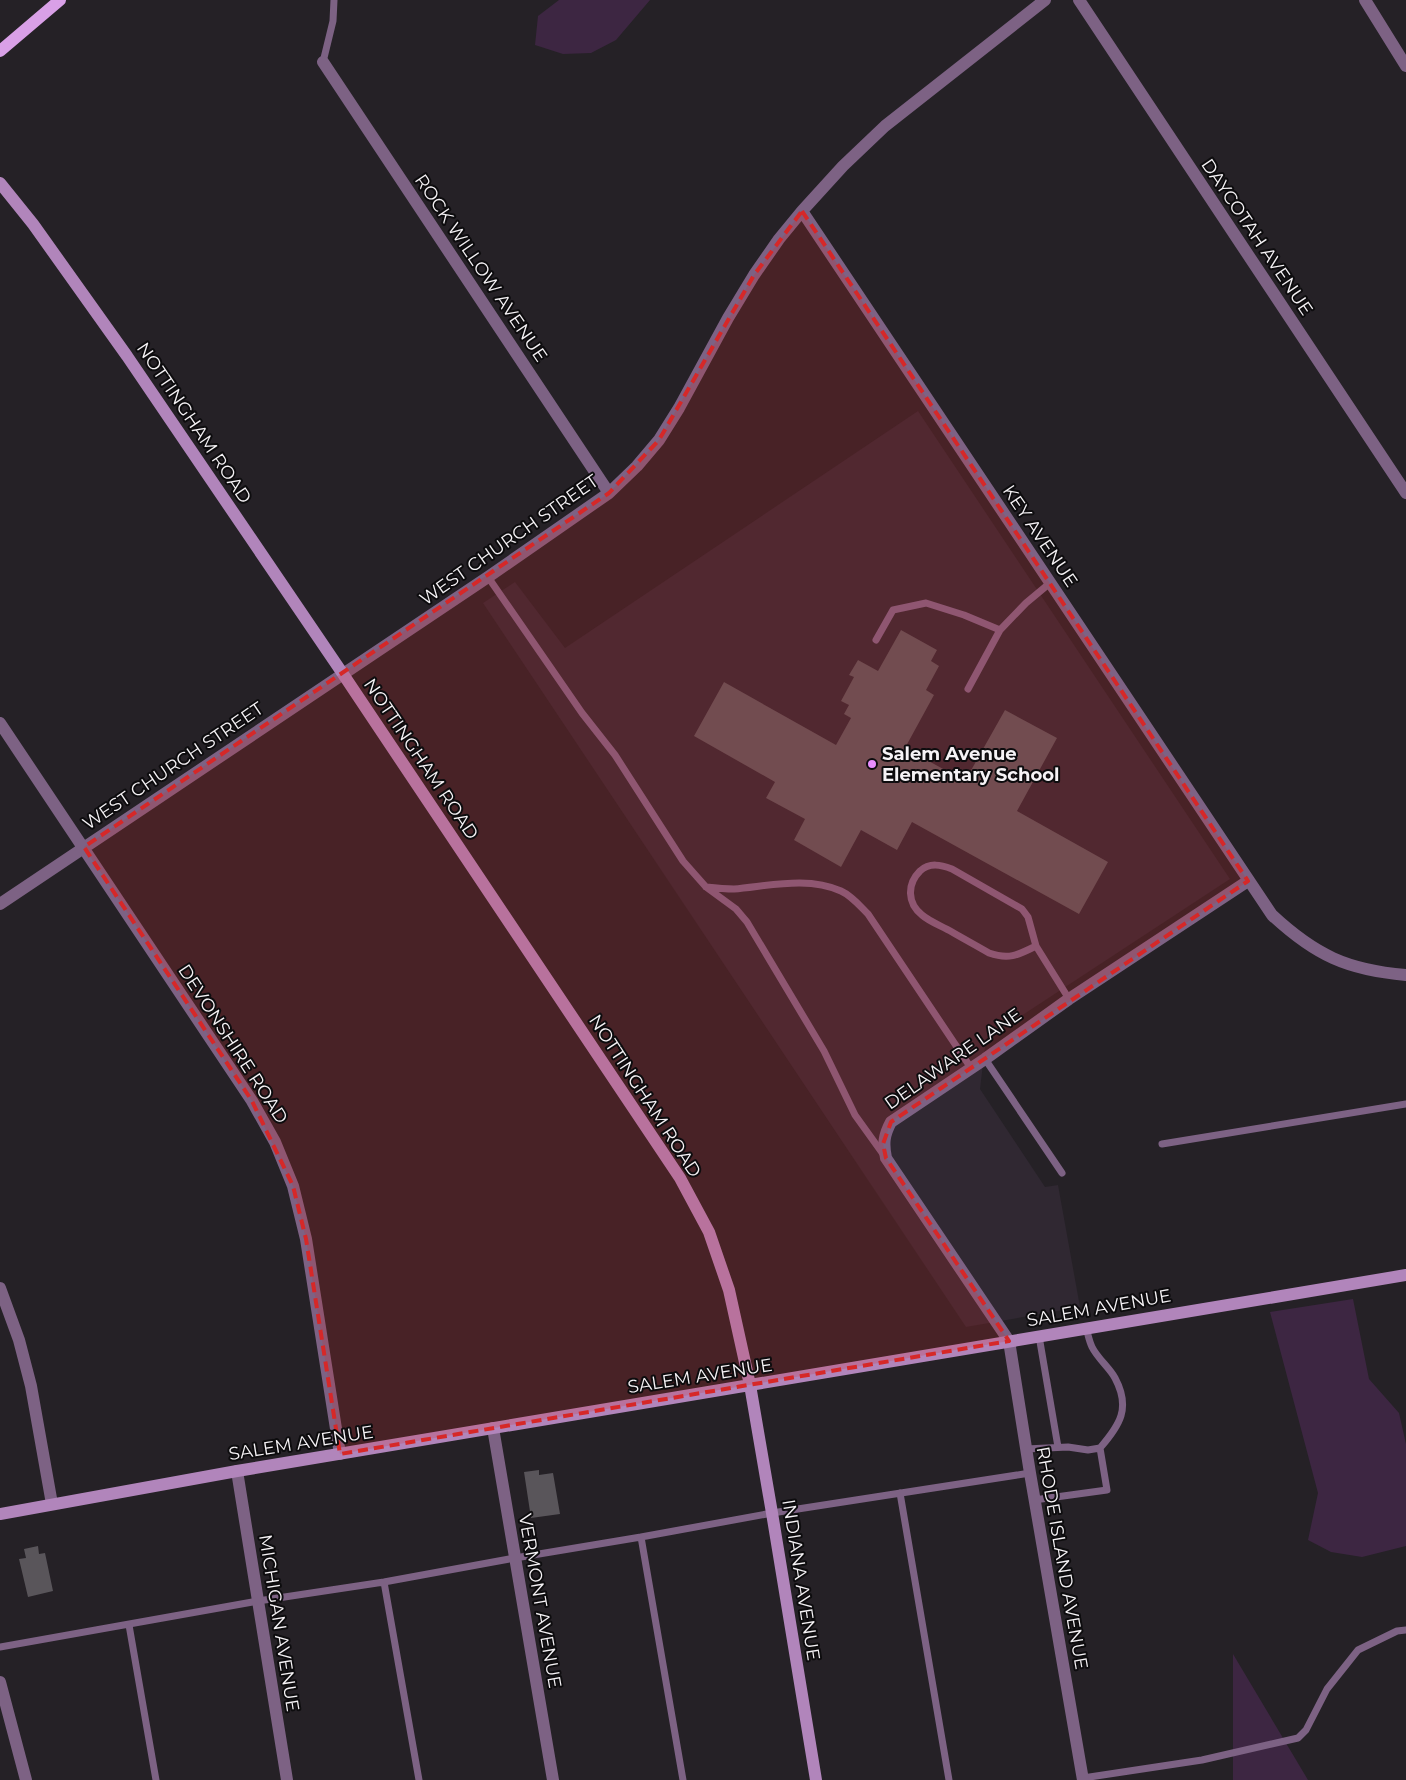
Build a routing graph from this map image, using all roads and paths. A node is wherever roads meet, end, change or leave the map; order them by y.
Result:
1 (60, 0) edge
2 (334, 0) edge
3 (1045, 0) edge
4 (1079, 0) edge
5 (1365, 0) edge
6 (0, 51) edge
7 (323, 62) joint
8 (1406, 66) edge
9 (0, 183) edge
10 (802, 211) junction
11 (1406, 493) edge
12 (609, 494) junction
13 (488, 577) junction
14 (1050, 583) junction
15 (1000, 630) junction
16 (876, 640) dead end
17 (343, 674) junction
18 (968, 689) dead end
19 (0, 724) edge
20 (84, 847) junction
21 (1248, 881) junction
22 (706, 887) junction
23 (0, 904) edge
24 (1036, 946) junction
25 (1406, 975) edge
26 (1068, 999) junction
27 (985, 1059) junction
28 (971, 1068) junction
29 (1406, 1104) edge
30 (1162, 1144) dead end
31 (886, 1158) junction
32 (1062, 1173) dead end
33 (1406, 1275) edge
34 (0, 1288) edge
35 (1086, 1328) junction
36 (1039, 1336) junction
37 (1009, 1341) junction
38 (750, 1385) junction
39 (493, 1428) junction
40 (1058, 1447) junction
41 (1100, 1448) junction
42 (1026, 1449) junction
43 (340, 1454) junction
44 (237, 1471) junction
45 (1030, 1472) junction
46 (900, 1494) junction
47 (1034, 1500) junction
48 (52, 1504) junction
49 (772, 1513) junction
50 (0, 1514) edge
51 (642, 1537) junction
52 (515, 1558) junction
53 (384, 1582) junction
54 (258, 1601) junction
55 (129, 1624) junction
56 (1406, 1630) edge
57 (0, 1647) edge
58 (0, 1682) edge
59 (1079, 1779) edge
60 (26, 1780) edge
61 (156, 1780) edge
62 (287, 1780) edge
63 (419, 1780) edge
64 (553, 1780) edge
65 (683, 1780) edge
66 (816, 1780) edge
67 (949, 1780) edge

1 - 6 main road
2 - 7 lane
3 - 10 street, WEST CHURCH STREET
4 - 11 street, DAYCOTAH AVENUE
5 - 8 street
7 - 12 street, ROCK WILLOW AVENUE
9 - 17 main road, NOTTINGHAM ROAD
10 - 12 street, WEST CHURCH STREET
10 - 14 street, KEY AVENUE
12 - 13 street, WEST CHURCH STREET
13 - 17 street, WEST CHURCH STREET
13 - 22 lane
14 - 15 lane
14 - 21 street, KEY AVENUE
15 - 16 lane
15 - 18 lane
17 - 20 street, WEST CHURCH STREET
17 - 38 main road, NOTTINGHAM ROAD
19 - 20 street, DEVONSHIRE ROAD
20 - 23 street, WEST CHURCH STREET
20 - 43 street, DEVONSHIRE ROAD
21 - 25 street, KEY AVENUE
21 - 26 street, DELAWARE LANE
22 - 28 lane
22 - 31 lane
24 - 24 lane
24 - 26 lane
26 - 27 street, DELAWARE LANE
27 - 28 street, DELAWARE LANE
27 - 32 lane
28 - 31 street, DELAWARE LANE
29 - 30 lane
31 - 37 street
33 - 35 main road, SALEM AVENUE
34 - 48 street
35 - 36 main road, SALEM AVENUE
35 - 41 lane
36 - 37 main road, SALEM AVENUE
36 - 40 lane
37 - 38 main road, SALEM AVENUE
37 - 42 street, RHODE ISLAND AVENUE
38 - 39 main road, SALEM AVENUE
38 - 49 main road, INDIANA AVENUE
39 - 43 main road, SALEM AVENUE
39 - 52 street, VERMONT AVENUE
40 - 41 lane
40 - 42 lane
41 - 47 lane
42 - 45 street, RHODE ISLAND AVENUE
43 - 44 main road, SALEM AVENUE
44 - 48 main road, SALEM AVENUE
44 - 54 street, MICHIGAN AVENUE
45 - 46 lane
45 - 47 street, RHODE ISLAND AVENUE
46 - 49 lane
46 - 67 lane
47 - 59 street, RHODE ISLAND AVENUE
48 - 50 main road, SALEM AVENUE
49 - 51 lane
49 - 66 main road, INDIANA AVENUE
51 - 52 lane
51 - 65 lane
52 - 53 lane
52 - 64 street, VERMONT AVENUE
53 - 54 lane
53 - 63 lane
54 - 55 lane
54 - 62 street, MICHIGAN AVENUE
55 - 57 lane
55 - 61 lane
56 - 59 lane
58 - 60 street

